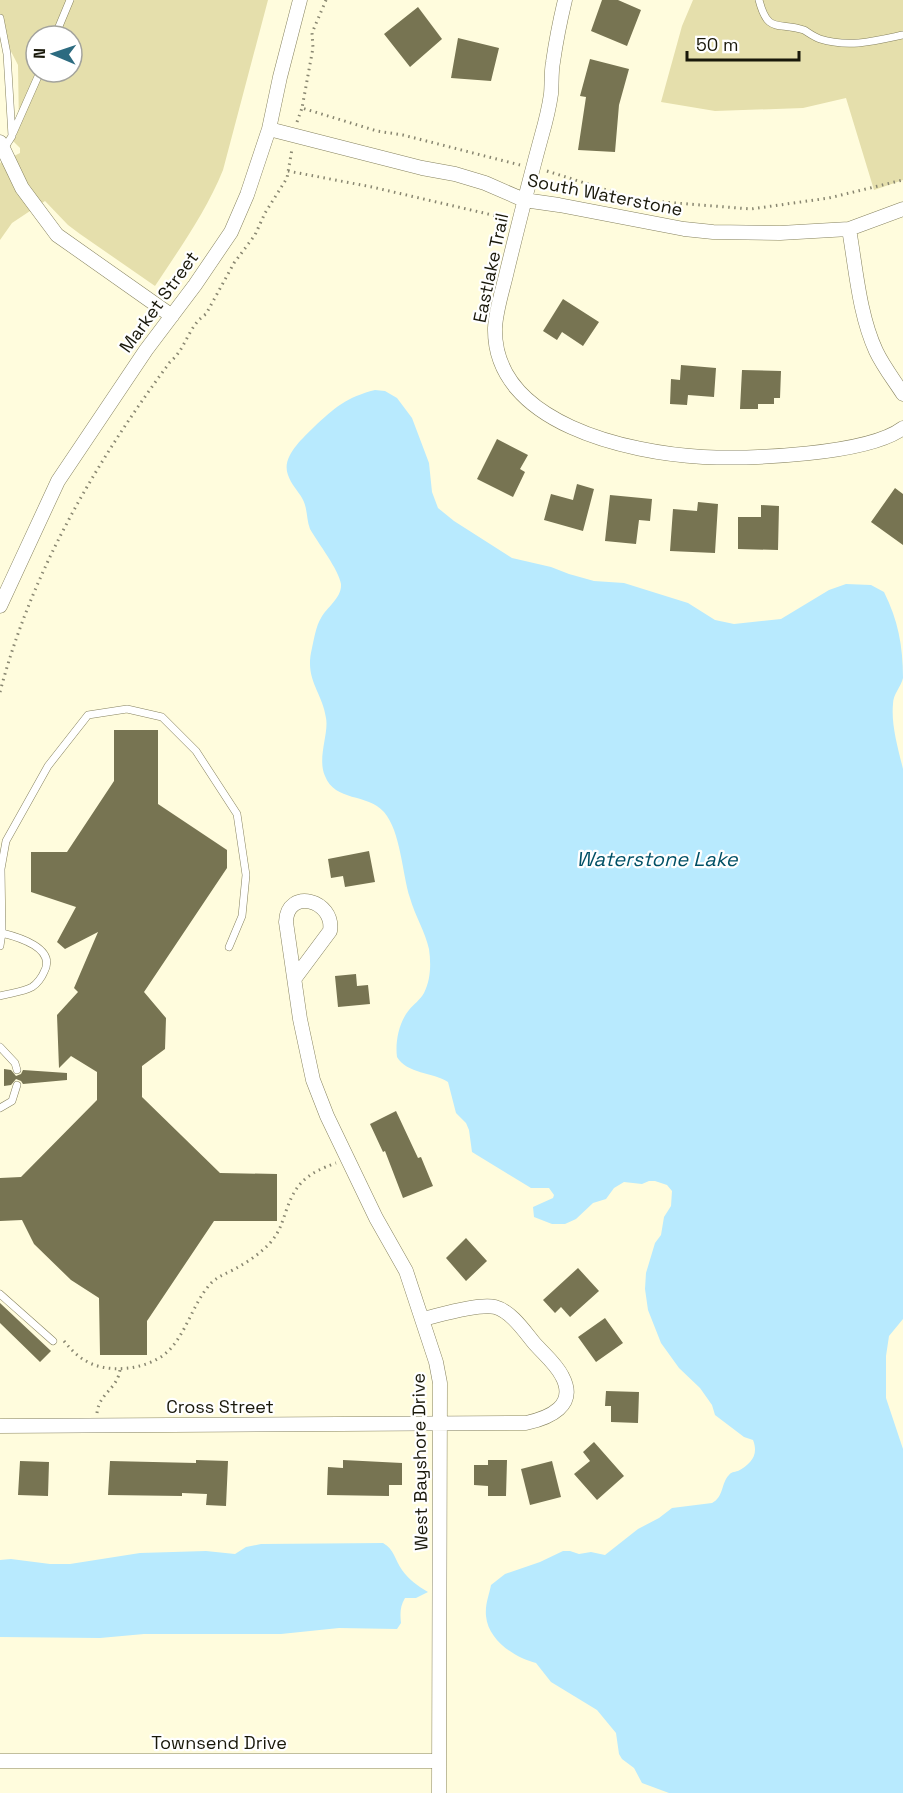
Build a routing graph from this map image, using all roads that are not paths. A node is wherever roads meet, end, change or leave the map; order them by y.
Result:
1 (70, 0) edge
2 (300, 0) edge
3 (564, 0) edge
4 (759, 0) edge
5 (0, 18) edge
6 (60, 24) edge
7 (903, 35) edge
8 (34, 84) edge
9 (269, 129) junction
10 (4, 145) edge
11 (524, 200) junction
12 (903, 209) edge
13 (849, 229) junction
14 (172, 316) junction
15 (903, 394) edge
16 (903, 428) edge
17 (0, 606) edge
18 (2, 933) junction
19 (0, 946) edge
20 (229, 947) dead end
21 (296, 978) junction
22 (0, 996) edge
23 (0, 1047) edge
24 (16, 1070) dead end
25 (17, 1085) dead end
26 (0, 1108) edge
27 (0, 1294) edge
28 (422, 1319) junction
29 (53, 1341) road end
30 (441, 1425) junction
31 (0, 1426) edge
32 (0, 1761) edge
33 (438, 1761) junction
34 (438, 1793) edge

1 - 6 lane
2 - 9 street, Market Street
3 - 11 street, Eastlake Trail
4 - 7 lane
5 - 10 lane
8 - 10 lane
9 - 11 street, South Waterstone
9 - 14 street, Market Street
10 - 14 street
11 - 13 street, South Waterstone
11 - 16 street, Eastlake Trail
12 - 13 street, South Waterstone
13 - 15 street
14 - 17 street, Market Street
18 - 19 lane
18 - 20 lane
18 - 22 lane
21 - 21 street, West Bayshore Drive
21 - 28 street, West Bayshore Drive
23 - 24 lane
25 - 26 lane
27 - 29 lane
28 - 30 street, West Bayshore Drive
28 - 30 street, Cross Street
30 - 31 street, Cross Street
30 - 33 street, West Bayshore Drive
32 - 33 street, Townsend Drive
33 - 34 street, West Bayshore Drive

